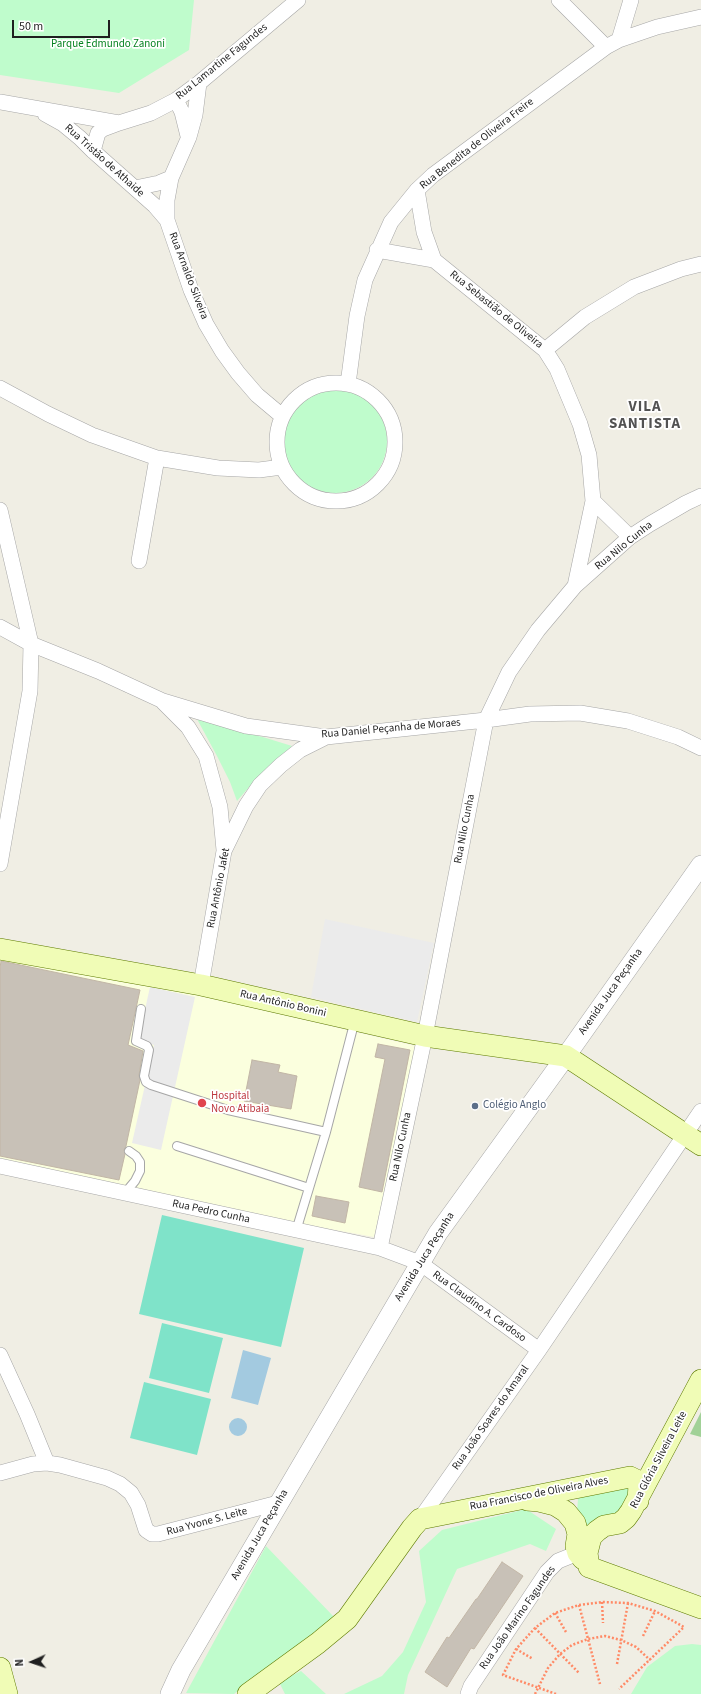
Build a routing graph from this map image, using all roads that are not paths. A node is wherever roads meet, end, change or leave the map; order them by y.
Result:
1 (298, 0) edge
2 (559, 0) edge
3 (631, 0) edge
4 (701, 18) edge
5 (612, 44) junction
6 (199, 83) junction
7 (176, 100) junction
8 (0, 102) edge
9 (36, 108) junction
10 (119, 123) junction
11 (189, 137) junction
12 (92, 151) junction
13 (171, 178) junction
14 (135, 188) junction
15 (417, 190) junction
16 (167, 220) junction
17 (378, 250) junction
18 (434, 260) junction
19 (701, 264) edge
20 (544, 350) junction
21 (348, 384) junction
22 (0, 388) edge
23 (282, 416) junction
24 (157, 458) junction
25 (282, 467) junction
26 (701, 496) edge
27 (593, 501) junction
28 (0, 510) edge
29 (630, 537) junction
30 (139, 561) dead end
31 (575, 586) junction
32 (0, 628) edge
33 (31, 644) junction
34 (163, 701) junction
35 (486, 720) junction
36 (326, 737) junction
37 (701, 748) edge
38 (220, 806) junction
39 (246, 806) junction
40 (224, 851) junction
41 (0, 864) edge
42 (698, 876) edge
43 (0, 949) edge
44 (201, 985) junction
45 (141, 1009) dead end
46 (355, 1020) junction
47 (425, 1036) junction
48 (566, 1056) junction
49 (701, 1111) edge
50 (326, 1132) junction
51 (692, 1139) edge
52 (177, 1146) dead end
53 (129, 1151) dead end
54 (0, 1166) edge
55 (309, 1188) junction
56 (125, 1194) junction
57 (296, 1231) junction
58 (380, 1248) junction
59 (420, 1263) junction
60 (539, 1350) junction
61 (0, 1356) edge
62 (701, 1380) edge
63 (47, 1463) junction
64 (0, 1473) edge
65 (587, 1484) junction
66 (505, 1501) junction
67 (638, 1501) junction
68 (278, 1503) junction
69 (420, 1519) junction
70 (575, 1523) junction
71 (597, 1531) junction
72 (584, 1560) junction
73 (701, 1608) edge
74 (0, 1668) edge
75 (181, 1670) junction
76 (6, 1694) edge
77 (170, 1694) edge
78 (181, 1694) edge
79 (248, 1694) edge
80 (468, 1694) edge

1 - 6 street, Rua Lamartine Fagundes
2 - 5 street
3 - 5 street
4 - 5 street, Rua Benedita de Oliveira Freire
5 - 15 street, Rua Benedita de Oliveira Freire
6 - 7 street, Rua Lamartine Fagundes
6 - 11 street, Rua Arnaldo Silveira
7 - 10 street, Rua Lamartine Fagundes
7 - 11 street
8 - 9 street, Rua Lamartine Fagundes
9 - 10 street, Rua Lamartine Fagundes
9 - 12 street, Rua Tristão de Athaide
10 - 12 street
11 - 13 street, Rua Arnaldo Silveira
12 - 14 street, Rua Tristão de Athaide
13 - 14 street
13 - 16 street, Rua Arnaldo Silveira
14 - 16 street, Rua Tristão de Athaide
15 - 17 street, Rua Benedita de Oliveira Freire
15 - 18 street
16 - 23 street, Rua Arnaldo Silveira
17 - 18 street, Rua Sebastião de Oliveira
17 - 21 street, Rua Benedita de Oliveira Freire
18 - 20 street, Rua Sebastião de Oliveira
19 - 20 street
20 - 27 street, Rua Sebastião de Oliveira
21 - 23 street
21 - 25 street
22 - 24 street
23 - 25 street
24 - 25 street
24 - 30 street
26 - 29 street, Rua Nilo Cunha
27 - 29 street
27 - 31 street, Rua Sebastião de Oliveira
28 - 33 street
29 - 31 street, Rua Nilo Cunha
31 - 35 street, Rua Nilo Cunha
32 - 33 street, Rua Daniel Peçanha de Moraes
33 - 34 street, Rua Daniel Peçanha de Moraes
33 - 41 street
34 - 36 street, Rua Daniel Peçanha de Moraes
34 - 38 street
35 - 36 street, Rua Daniel Peçanha de Moraes
35 - 37 street, Rua Daniel Peçanha de Moraes
35 - 47 street, Rua Nilo Cunha
36 - 39 street, Rua Antônio Jafet
38 - 39 street
38 - 40 street
39 - 40 street, Rua Antônio Jafet
40 - 44 street, Rua Antônio Jafet
42 - 48 street, Avenida Juca Peçanha
43 - 44 main road, Rua Antônio Bonini
44 - 46 main road, Rua Antônio Bonini
45 - 50 lane
46 - 47 main road, Rua Antônio Bonini
46 - 50 lane
47 - 48 main road, Rua Antônio Bonini
47 - 58 street, Rua Nilo Cunha
48 - 51 main road
48 - 59 street, Avenida Juca Peçanha
49 - 51 street, Rua João Soares do Amaral
50 - 55 lane
51 - 60 street, Rua João Soares do Amaral
52 - 55 lane
53 - 56 lane
54 - 56 street, Rua Pedro Cunha
55 - 57 lane
56 - 57 street, Rua Pedro Cunha
57 - 58 street, Rua Pedro Cunha
58 - 59 street, Rua Pedro Cunha
59 - 60 street, Rua Claudino A. Cardoso
59 - 68 street, Avenida Juca Peçanha
60 - 69 street, Rua João Soares do Amaral
61 - 63 street
62 - 67 main road, Rua Glória Silveira Leite
63 - 64 street, Rua Yvone S. Leite
63 - 68 street, Rua Yvone S. Leite
65 - 66 main road, Rua Francisco de Oliveira Alves
65 - 67 main road, Rua Francisco de Oliveira Alves
65 - 70 main road
66 - 69 main road, Rua Francisco de Oliveira Alves
66 - 70 main road
67 - 71 main road, Rua Glória Silveira Leite
68 - 75 street, Avenida Juca Peçanha
69 - 79 main road, Rua João Soares do Amaral
70 - 71 main road
70 - 72 main road
71 - 72 main road
72 - 73 main road
72 - 80 street, Rua João Marino Fagundes
74 - 76 main road
75 - 77 street, Avenida Juca Peçanha
75 - 78 street

